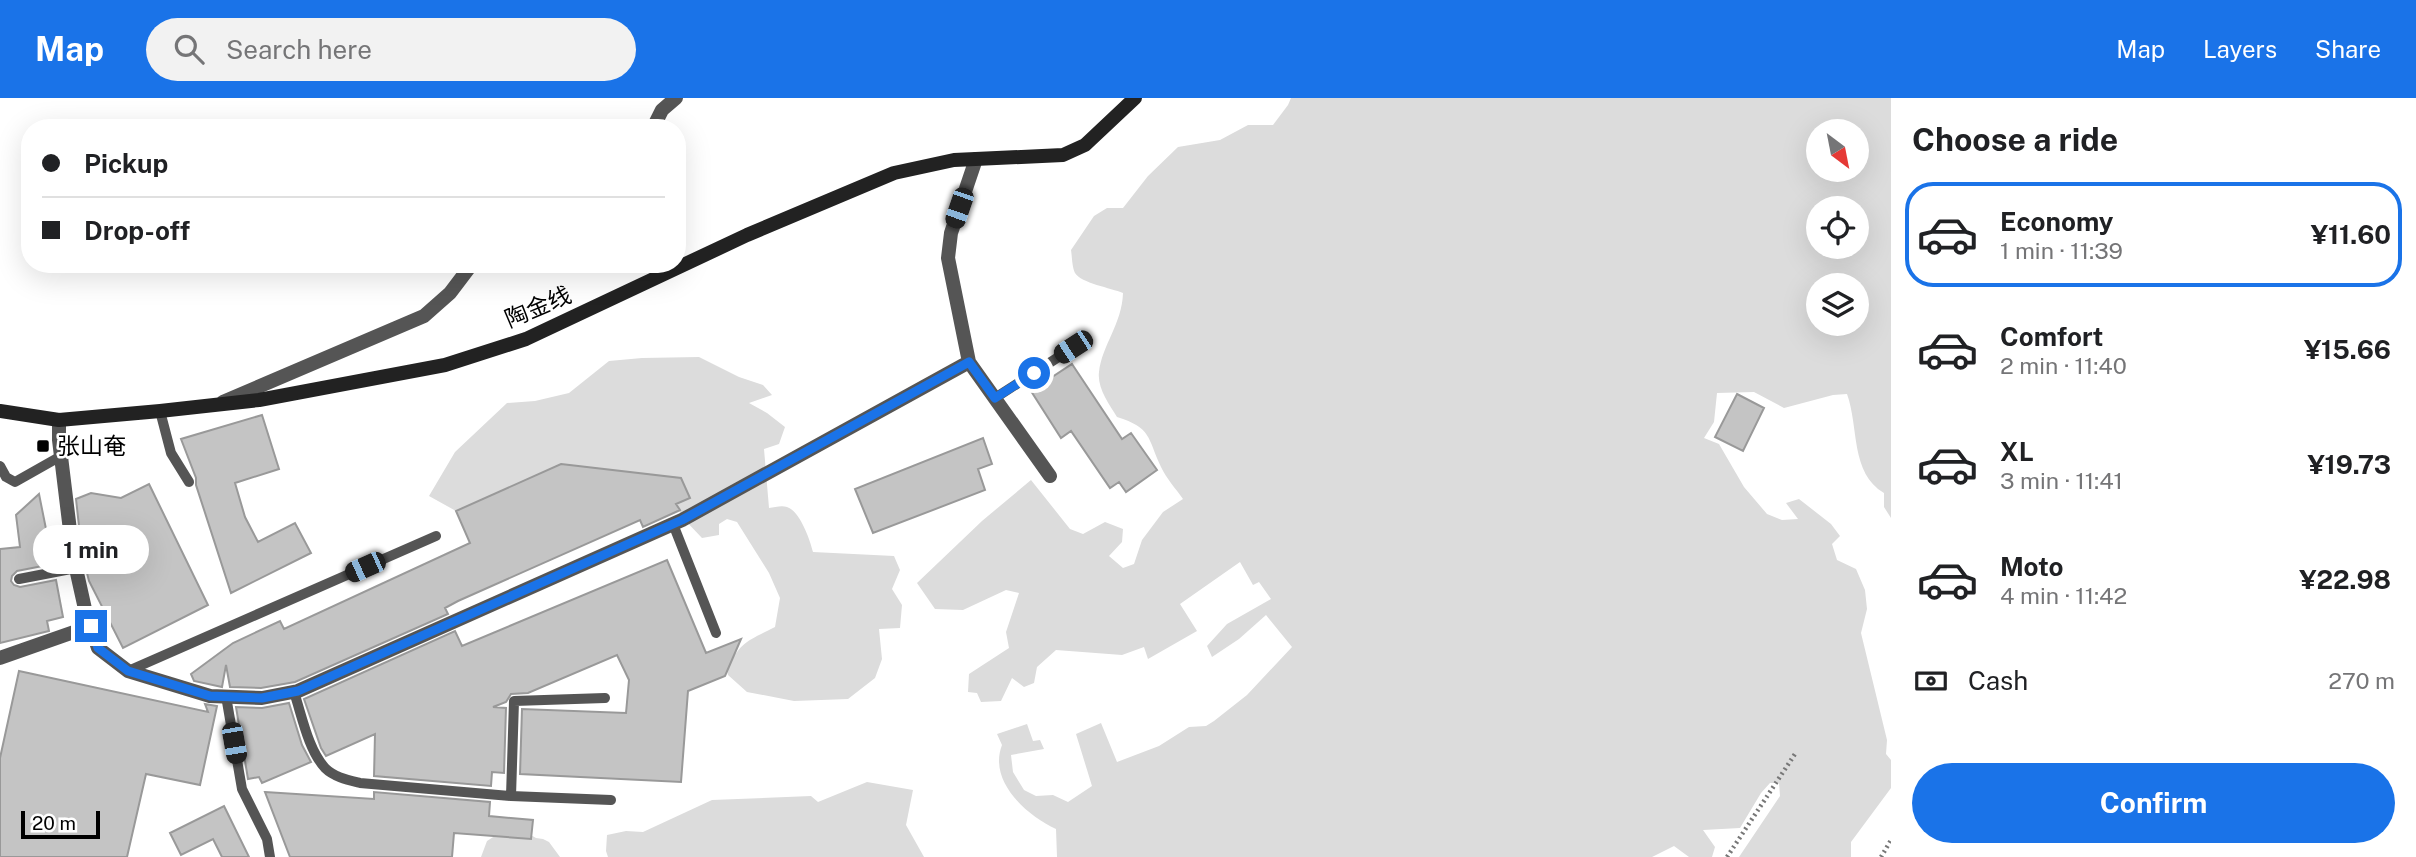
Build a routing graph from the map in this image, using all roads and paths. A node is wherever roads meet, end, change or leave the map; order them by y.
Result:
1 (676, 98) edge
2 (1135, 98) edge
3 (658, 119) edge
4 (976, 159) junction
5 (686, 264) edge
6 (465, 273) edge
7 (666, 273) edge
8 (1073, 347) dead end
9 (969, 362) junction
10 (995, 398) junction
11 (222, 403) junction
12 (0, 411) edge
13 (160, 411) junction
14 (59, 420) junction
15 (61, 456) junction
16 (0, 466) edge
17 (1050, 476) dead end
18 (188, 482) dead end
19 (673, 524) junction
20 (436, 536) dead end
21 (76, 568) junction
22 (19, 579) dead end
23 (91, 626) junction
24 (716, 634) dead end
25 (0, 658) edge
26 (128, 671) junction
27 (294, 692) junction
28 (226, 696) junction
29 (605, 698) dead end
30 (1795, 754) dead end
31 (511, 796) junction
32 (611, 800) dead end
33 (1891, 840) edge
34 (270, 857) edge
35 (1727, 857) edge
36 (1881, 857) edge

1 - 3 street
2 - 4 street, 陶金线
4 - 5 street, 陶金线
4 - 9 street
6 - 11 street
7 - 11 street, 陶金线
8 - 10 lane
9 - 10 street
9 - 19 street
10 - 17 street
11 - 13 street, 陶金线
12 - 14 street, 陶金线
13 - 14 street, 陶金线
13 - 18 lane
14 - 15 street
15 - 16 lane
15 - 21 street
19 - 24 lane
19 - 27 street
20 - 26 lane
21 - 22 lane
21 - 23 street
23 - 25 street
23 - 26 street
26 - 28 street
27 - 28 street
27 - 31 lane
28 - 34 lane
29 - 31 lane
30 - 35 path
31 - 32 lane
33 - 36 path

